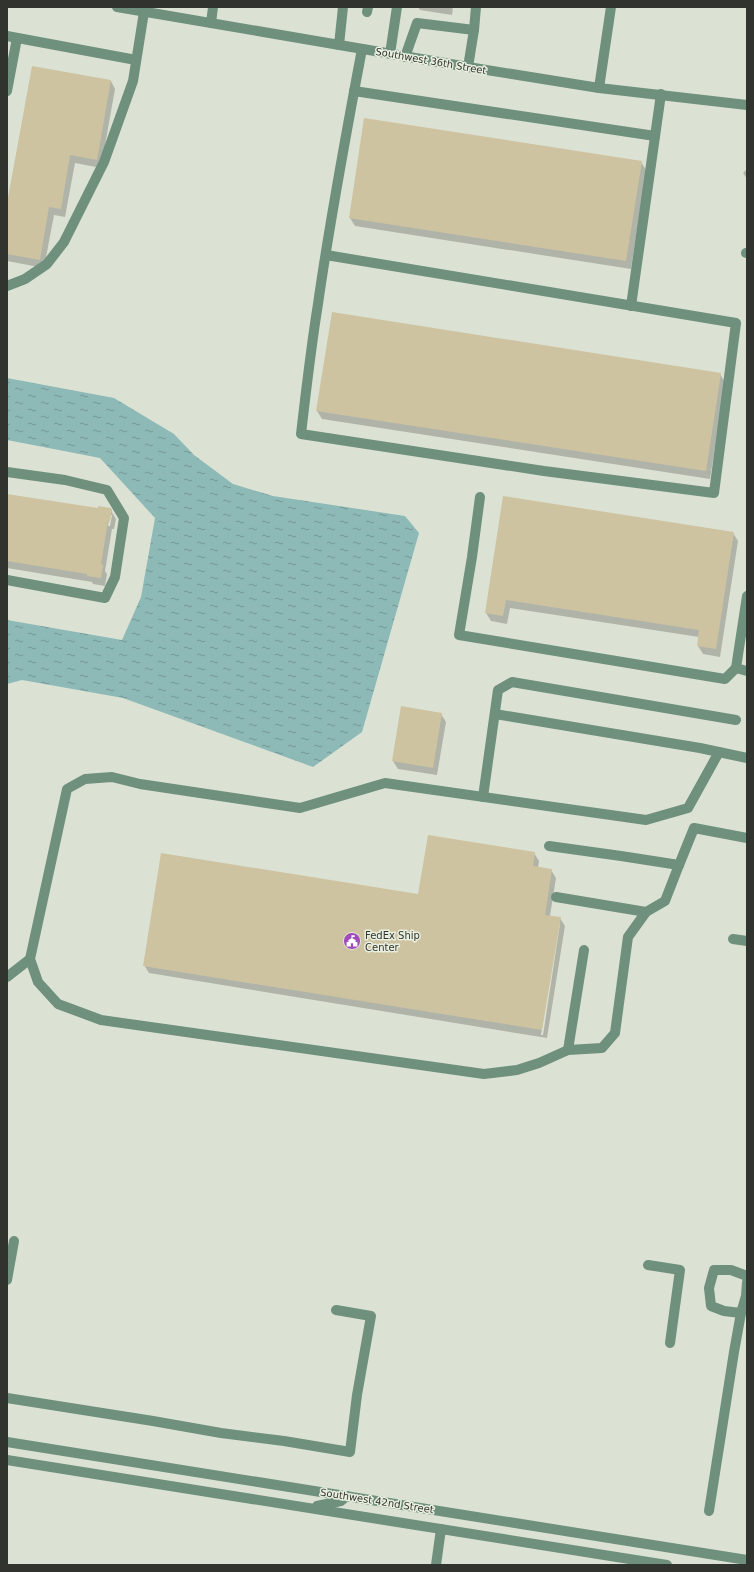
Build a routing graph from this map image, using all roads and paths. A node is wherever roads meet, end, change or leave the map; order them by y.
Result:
1 (118, 7) edge
2 (213, 7) edge
3 (343, 7) edge
4 (397, 7) edge
5 (476, 7) edge
6 (612, 7) edge
7 (144, 12) junction
8 (211, 23) junction
9 (474, 30) junction
10 (12, 37) edge
11 (339, 45) junction
12 (362, 49) junction
13 (390, 54) junction
14 (405, 57) junction
15 (136, 60) junction
16 (468, 68) junction
17 (598, 88) junction
18 (7, 91) edge
19 (354, 91) junction
20 (661, 94) junction
21 (747, 105) edge
22 (655, 136) junction
23 (326, 255) junction
24 (7, 286) edge
25 (631, 306) junction
26 (7, 472) edge
27 (480, 497) dead end
28 (7, 580) edge
29 (747, 596) edge
30 (736, 668) junction
31 (747, 671) edge
32 (495, 714) junction
33 (736, 720) dead end
34 (719, 752) junction
35 (747, 758) edge
36 (482, 797) junction
37 (747, 838) edge
38 (549, 846) dead end
39 (679, 865) junction
40 (556, 897) dead end
41 (646, 912) junction
42 (733, 939) dead end
43 (747, 941) edge
44 (584, 950) dead end
45 (30, 959) junction
46 (7, 977) edge
47 (568, 1050) junction
48 (14, 1241) dead end
49 (648, 1265) dead end
50 (747, 1276) edge
51 (7, 1280) edge
52 (747, 1282) edge
53 (336, 1310) dead end
54 (741, 1313) junction
55 (670, 1343) dead end
56 (7, 1398) edge
57 (7, 1442) edge
58 (7, 1460) edge
59 (347, 1496) junction
60 (307, 1508) junction
61 (709, 1511) dead end
62 (441, 1529) junction
63 (747, 1560) edge
64 (436, 1565) edge
65 (667, 1565) edge

1 - 7 street, Southwest 36th Street
2 - 8 street
3 - 11 street
4 - 13 street
5 - 9 street
6 - 17 street
7 - 8 street, Southwest 36th Street
7 - 15 street
8 - 11 street, Southwest 36th Street
9 - 14 street
9 - 16 street
10 - 15 street
10 - 18 street
11 - 12 street, Southwest 36th Street
12 - 13 street, Southwest 36th Street
12 - 19 street
13 - 14 street, Southwest 36th Street
14 - 16 street, Southwest 36th Street
15 - 24 street
16 - 17 street, Southwest 36th Street
17 - 20 street, Southwest 36th Street
19 - 22 street
19 - 23 street
20 - 21 street, Southwest 36th Street
20 - 22 street
22 - 25 street
23 - 25 street
23 - 25 street
26 - 28 street
27 - 30 street
29 - 30 street
30 - 31 street
32 - 33 street
32 - 34 street
32 - 36 street
34 - 35 street
34 - 36 street
36 - 45 street
37 - 39 street
38 - 39 street
39 - 41 street
40 - 41 street
41 - 47 street
42 - 43 street
44 - 47 street
45 - 46 street
45 - 47 street
48 - 51 street
49 - 55 street
50 - 54 street
52 - 54 street
53 - 56 street
54 - 61 street
57 - 59 street, Southwest 42nd Street
58 - 60 street, Southwest 42nd Street
59 - 60 street
59 - 63 street, Southwest 42nd Street
60 - 62 street, Southwest 42nd Street
62 - 64 street
62 - 65 street, Southwest 42nd Street

